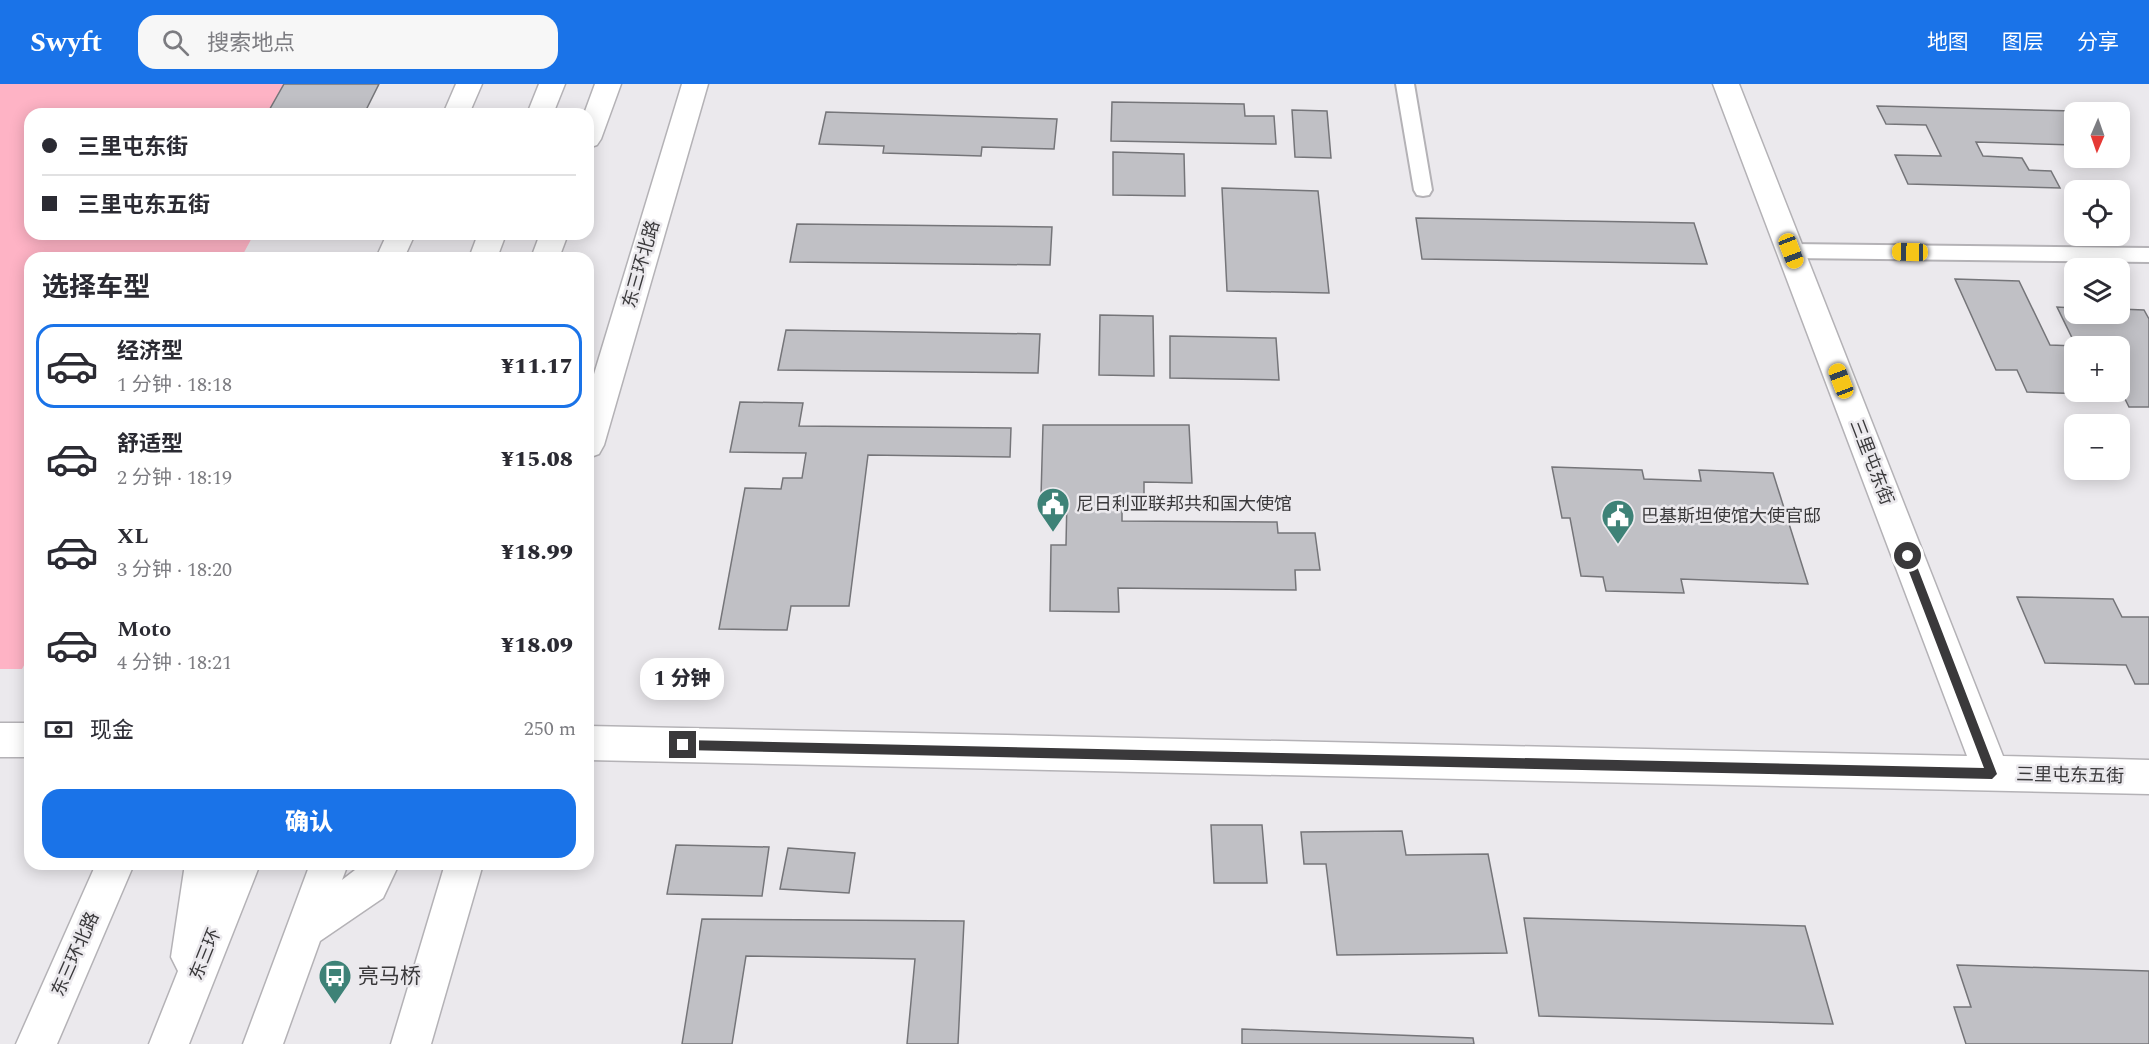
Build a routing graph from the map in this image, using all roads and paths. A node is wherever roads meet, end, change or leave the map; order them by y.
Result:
1 (469, 84) edge
2 (552, 84) edge
3 (608, 84) edge
4 (694, 84) edge
5 (1405, 84) edge
6 (1726, 84) edge
7 (459, 108) edge
8 (542, 108) edge
9 (594, 122) edge
10 (1423, 190) dead end
11 (1791, 251) junction
12 (2149, 255) edge
13 (594, 425) edge
14 (0, 740) edge
15 (24, 740) edge
16 (594, 743) edge
17 (1992, 774) junction
18 (2149, 777) edge
19 (112, 870) edge
20 (203, 870) edge
21 (239, 870) edge
22 (327, 870) edge
23 (377, 870) edge
24 (462, 870) edge
25 (306, 928) junction
26 (176, 1027) edge
27 (36, 1044) edge
28 (263, 1044) edge
29 (411, 1044) edge

1 - 7 main road
2 - 8 main road
3 - 9 main road
4 - 13 main road, 东三环北路
5 - 10 lane
6 - 11 main road, 三里屯东街
11 - 12 lane
11 - 17 main road, 三里屯东街
14 - 15 main road
16 - 17 main road, 三里屯东五街
17 - 18 main road, 三里屯东五街
19 - 27 main road, 东三环北路
20 - 26 main road
21 - 26 main road, 东三环
22 - 25 main road
23 - 25 main road
24 - 29 main road
25 - 28 main road

